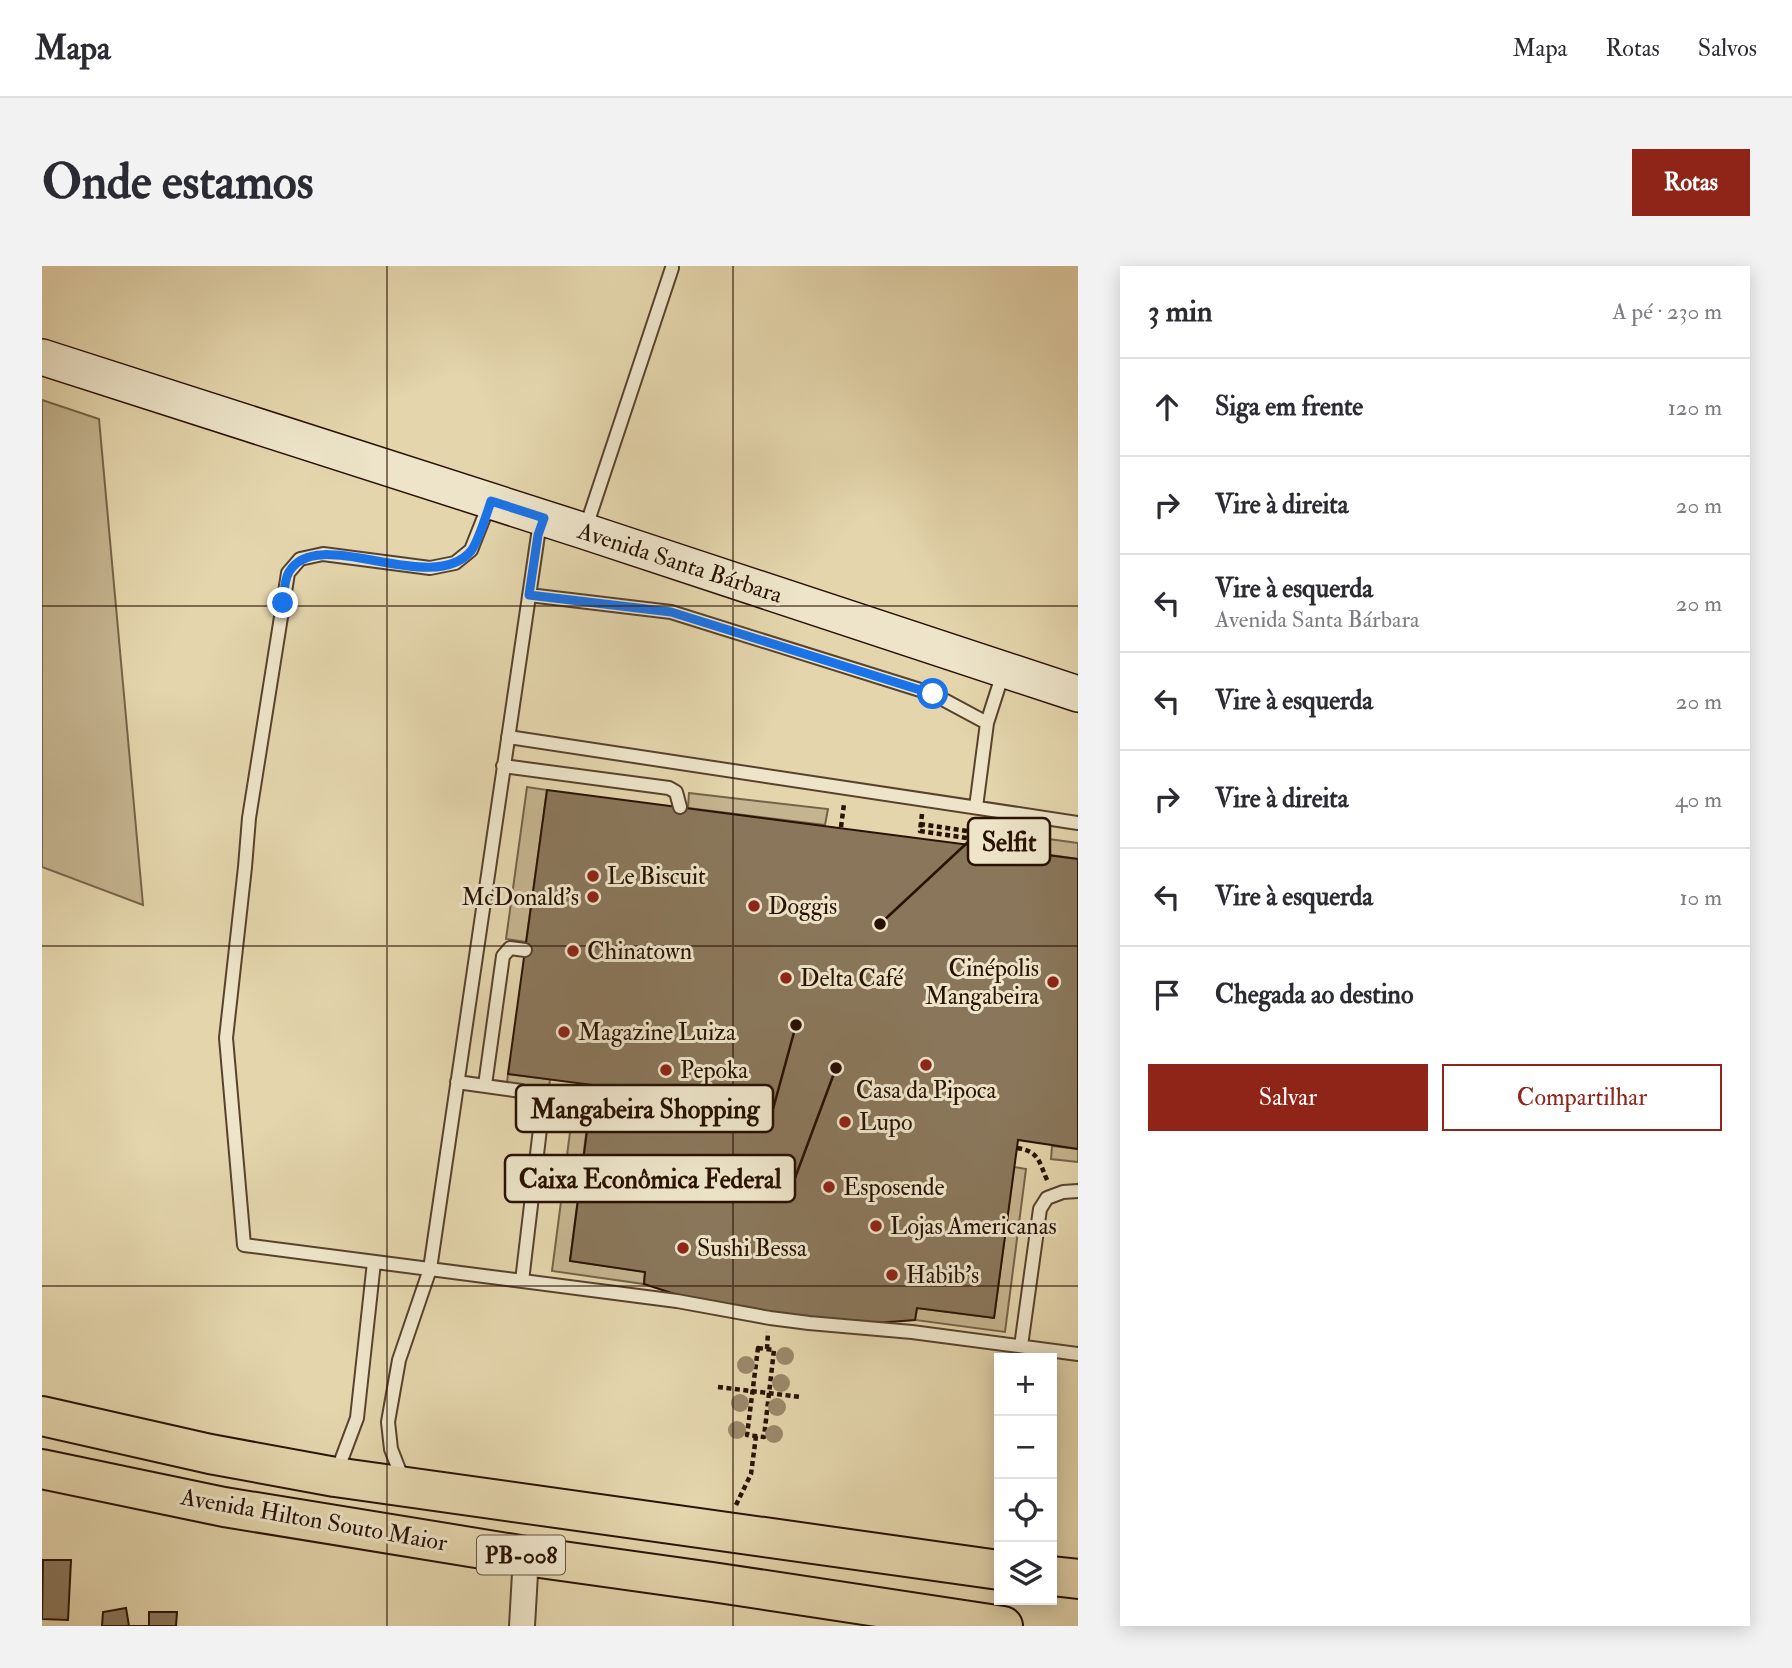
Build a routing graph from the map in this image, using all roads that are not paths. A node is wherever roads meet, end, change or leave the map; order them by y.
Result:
1 (672, 268) dead end
2 (42, 356) edge
3 (491, 501) junction
4 (544, 518) junction
5 (584, 531) junction
6 (529, 595) junction
7 (1004, 670) junction
8 (1078, 694) edge
9 (987, 723) junction
10 (508, 737) junction
11 (503, 766) junction
12 (680, 807) dead end
13 (976, 807) junction
14 (1078, 823) edge
15 (525, 950) dead end
16 (457, 1082) junction
17 (485, 1085) junction
18 (1078, 1191) edge
19 (374, 1262) junction
20 (430, 1269) junction
21 (522, 1281) junction
22 (1021, 1346) junction
23 (1078, 1354) edge
24 (42, 1416) edge
25 (42, 1469) edge
26 (335, 1477) junction
27 (405, 1486) junction
28 (526, 1556) junction
29 (994, 1569) edge
30 (1057, 1577) edge
31 (1078, 1579) edge
32 (522, 1626) edge
33 (1003, 1626) edge

1 - 5 lane
2 - 3 main road, Avenida Santa Bárbara
3 - 4 main road, Avenida Santa Bárbara
3 - 19 lane
4 - 5 main road, Avenida Santa Bárbara
4 - 6 lane
5 - 7 main road, Avenida Santa Bárbara
6 - 9 lane
6 - 10 lane
7 - 8 main road, Avenida Santa Bárbara
7 - 9 lane
9 - 13 lane
10 - 11 lane
10 - 13 lane
11 - 12 lane
11 - 16 lane
13 - 14 lane
15 - 17 lane
16 - 17 lane
16 - 20 lane
17 - 21 lane
18 - 22 lane
19 - 20 lane
19 - 26 lane
20 - 21 lane
20 - 27 lane
21 - 22 lane
22 - 23 lane
24 - 26 main road, Avenida Hilton Souto Maior / PB-008
25 - 28 main road, Avenida Hilton Souto Maior / PB-008
26 - 27 main road, Avenida Hilton Souto Maior / PB-008
27 - 29 main road, Avenida Hilton Souto Maior / PB-008
28 - 32 street
28 - 33 main road, Avenida Hilton Souto Maior / PB-008
30 - 31 main road

